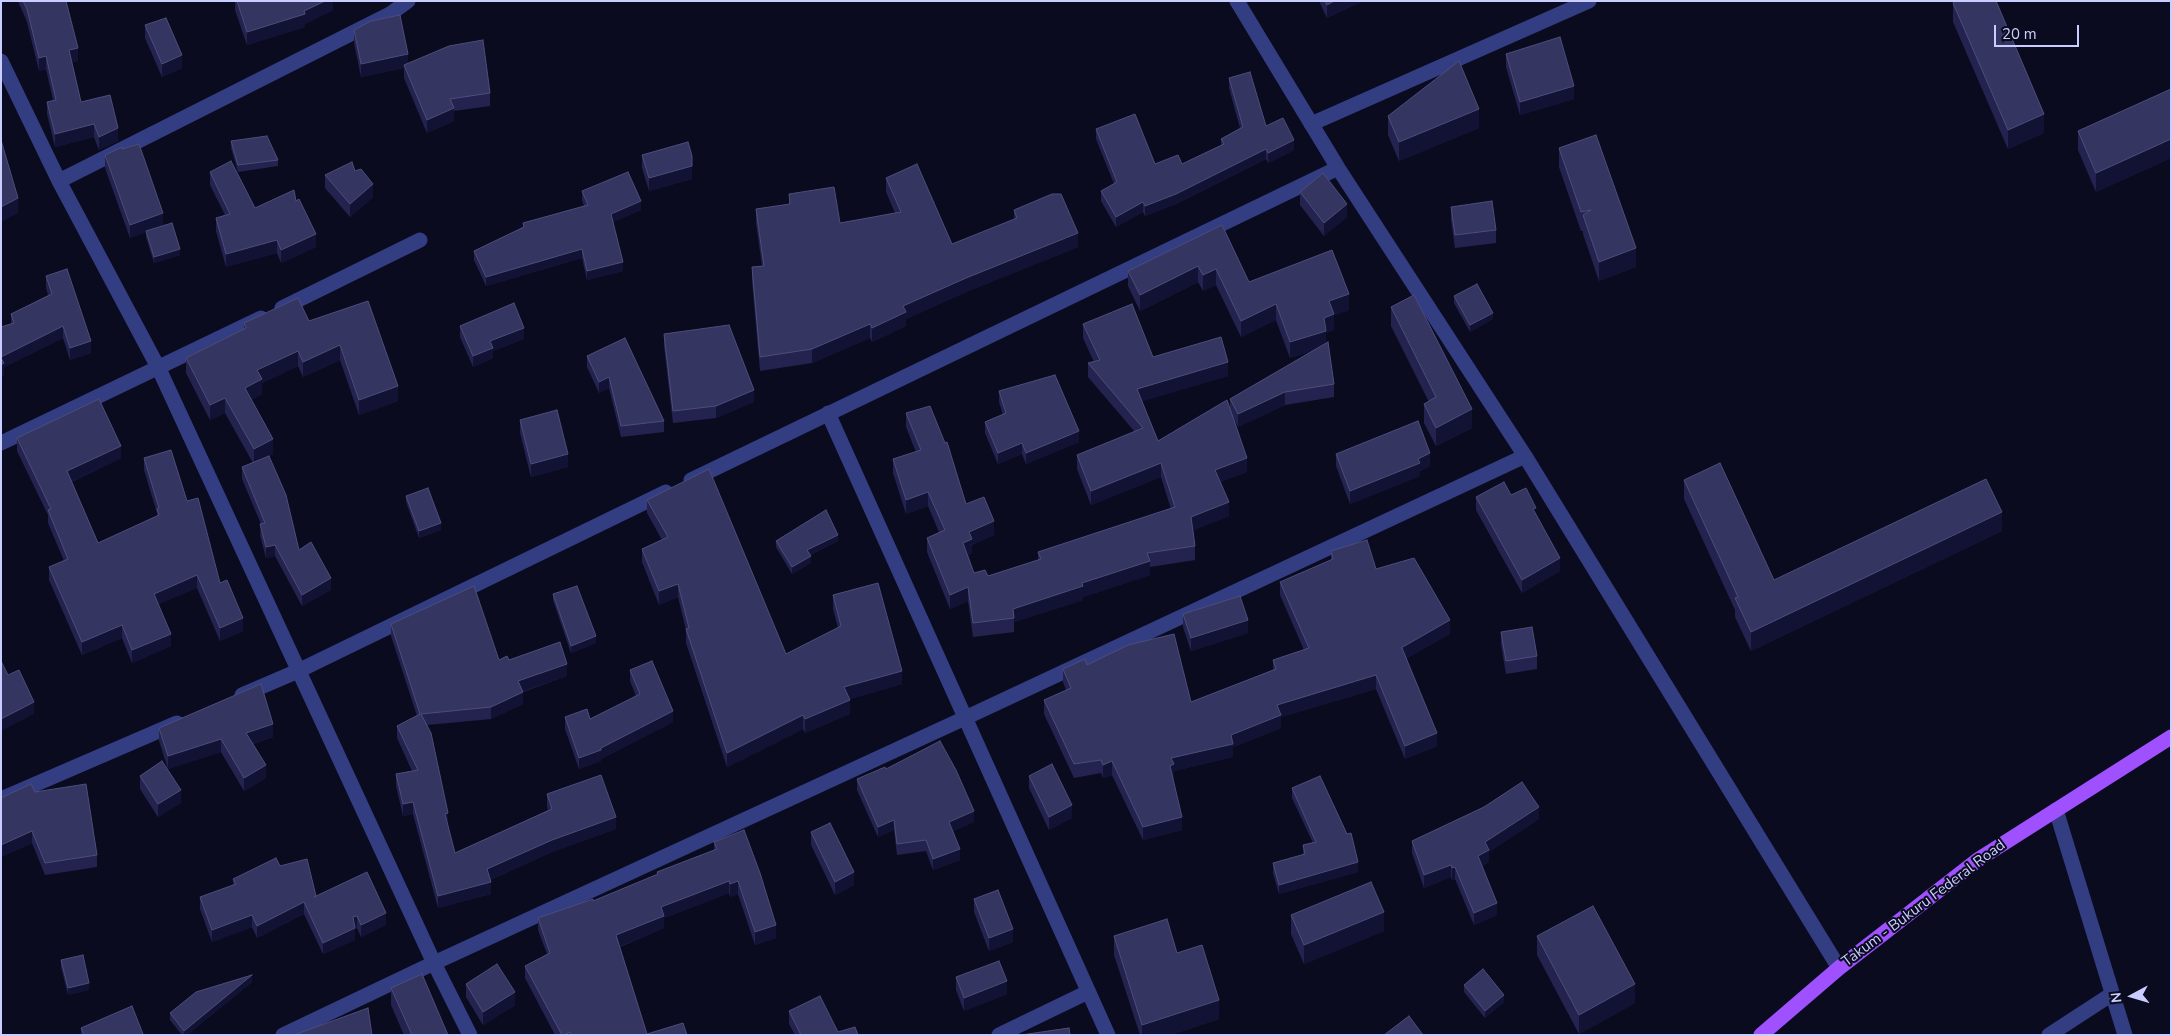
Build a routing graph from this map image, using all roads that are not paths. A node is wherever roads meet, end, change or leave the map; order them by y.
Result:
1 (408, 1) edge
2 (1237, 1) edge
3 (1589, 1) edge
4 (1, 61) edge
5 (1311, 124) junction
6 (1338, 168) junction
7 (59, 181) junction
8 (420, 240) dead end
9 (158, 369) junction
10 (828, 414) junction
11 (1, 443) edge
12 (1525, 456) junction
13 (298, 671) junction
14 (226, 702) edge
15 (190, 717) edge
16 (965, 718) junction
17 (2171, 737) edge
18 (1, 799) edge
19 (2056, 810) junction
20 (434, 963) junction
21 (1839, 968) junction
22 (1088, 992) junction
23 (2112, 994) junction
24 (284, 1035) edge
25 (470, 1035) edge
26 (999, 1035) edge
27 (1108, 1035) edge
28 (1762, 1035) edge
29 (2049, 1035) edge
30 (2125, 1035) edge

1 - 7 street
2 - 5 street
3 - 5 street
4 - 7 street
5 - 6 street
6 - 10 street
6 - 12 street
7 - 9 street
8 - 9 street
9 - 11 street
9 - 13 street
10 - 13 street
10 - 16 street
12 - 16 street
12 - 21 street
13 - 14 street
13 - 20 street
15 - 18 street
16 - 20 street
16 - 22 street
17 - 19 main road, Takum - Bukuru Federal Road
19 - 21 main road, Takum - Bukuru Federal Road
19 - 23 street
20 - 24 street
20 - 25 street
21 - 28 main road, Takum - Bukuru Federal Road
22 - 26 street
22 - 27 street
23 - 29 street
23 - 30 street

